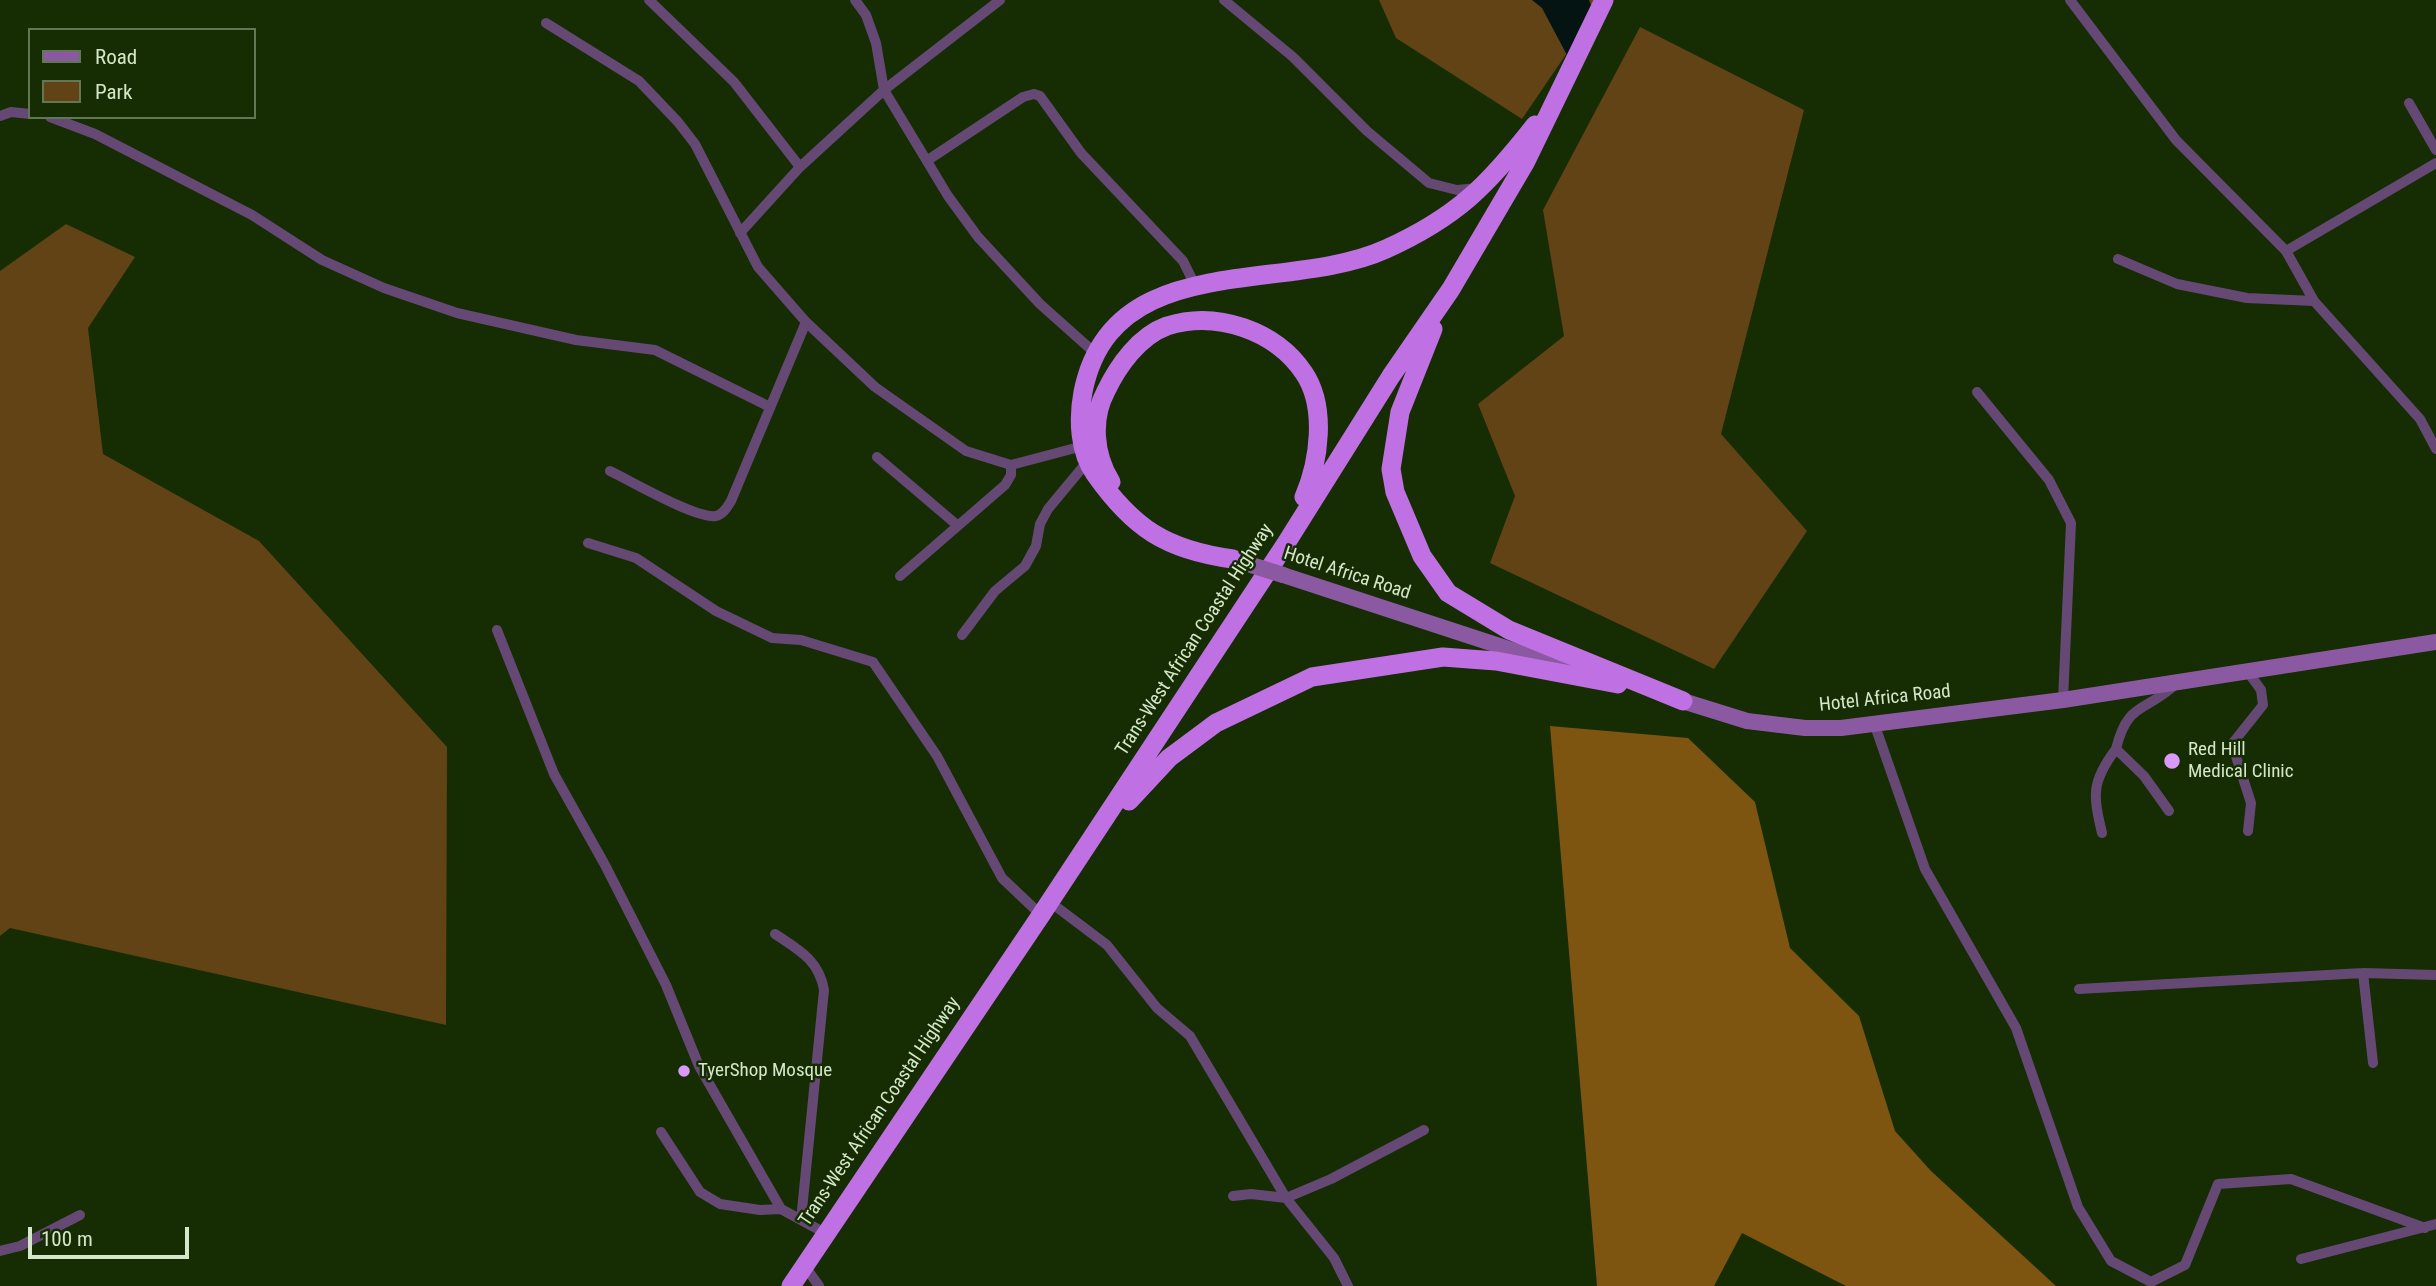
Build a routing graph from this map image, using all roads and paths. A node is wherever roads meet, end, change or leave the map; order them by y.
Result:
1 (649, 0) edge
2 (855, 0) edge
3 (1000, 0) edge
4 (1224, 0) edge
5 (1604, 0) edge
6 (2070, 0) edge
7 (546, 23) dead end
8 (884, 90) junction
9 (1559, 94) junction
10 (2409, 103) dead end
11 (28, 114) edge
12 (0, 116) edge
13 (55, 119) edge
14 (2436, 150) edge
15 (928, 160) junction
16 (2436, 163) edge
17 (800, 167) junction
18 (1481, 188) junction
19 (740, 233) junction
20 (2286, 251) junction
21 (2118, 260) dead end
22 (1195, 285) junction
23 (1451, 289) junction
24 (2314, 301) junction
25 (806, 323) junction
26 (1096, 353) junction
27 (1977, 392) dead end
28 (771, 407) junction
29 (2436, 449) edge
30 (1085, 454) junction
31 (877, 457) dead end
32 (1011, 465) junction
33 (610, 471) dead end
34 (957, 525) junction
35 (588, 543) dead end
36 (1285, 545) junction
37 (1240, 561) junction
38 (900, 576) dead end
39 (497, 630) dead end
40 (962, 635) dead end
41 (2436, 642) edge
42 (2248, 672) junction
43 (2177, 683) junction
44 (1618, 684) junction
45 (2063, 700) junction
46 (1683, 701) junction
47 (1874, 723) junction
48 (2116, 749) junction
49 (2169, 811) dead end
50 (2248, 831) dead end
51 (2102, 833) dead end
52 (1050, 901) junction
53 (775, 934) dead end
54 (2363, 973) junction
55 (2436, 975) edge
56 (2079, 989) dead end
57 (2373, 1063) dead end
58 (1423, 1130) dead end
59 (661, 1132) dead end
60 (1233, 1196) dead end
61 (1286, 1198) junction
62 (780, 1209) junction
63 (80, 1215) dead end
64 (801, 1220) junction
65 (2430, 1226) edge
66 (825, 1233) junction
67 (0, 1251) edge
68 (2301, 1259) dead end
69 (804, 1265) junction
70 (791, 1286) edge
71 (819, 1286) edge
72 (1348, 1286) edge

1 - 17 street
2 - 8 street
3 - 8 street
4 - 18 street
5 - 9 highway, Trans-West African Coastal Highway
6 - 20 street
7 - 19 street
8 - 15 street
8 - 17 street
9 - 18 highway
9 - 23 highway, Trans-West African Coastal Highway
10 - 14 street
11 - 12 street
13 - 28 street
15 - 22 street
15 - 26 street
16 - 20 street
17 - 19 street
18 - 22 highway
19 - 25 street
20 - 24 street
21 - 24 street
22 - 26 highway
23 - 36 highway, Trans-West African Coastal Highway
23 - 46 highway
24 - 29 street
25 - 28 street
25 - 32 street
26 - 30 highway
27 - 45 street
28 - 33 street
30 - 32 street
30 - 37 highway
30 - 40 street
31 - 34 street
32 - 34 street
34 - 38 street
35 - 52 street
36 - 37 highway
36 - 52 highway, Trans-West African Coastal Highway
37 - 44 street, Hotel Africa Road, bridge
39 - 62 street
41 - 42 street, Hotel Africa Road
42 - 43 street, Hotel Africa Road
42 - 50 street
43 - 45 street, Hotel Africa Road
43 - 48 street
44 - 46 street, Hotel Africa Road
44 - 52 highway
45 - 47 street, Hotel Africa Road
46 - 47 street, Hotel Africa Road
47 - 65 street
48 - 49 street
48 - 51 street
52 - 61 street
52 - 66 highway, Trans-West African Coastal Highway
53 - 64 street
54 - 55 street
54 - 56 street
54 - 57 street
58 - 61 street
59 - 62 street
60 - 61 street
61 - 72 street
62 - 64 street
63 - 67 street
64 - 66 street
65 - 68 street
66 - 69 highway, Trans-West African Coastal Highway
69 - 70 highway, Trans-West African Coastal Highway
69 - 71 street

